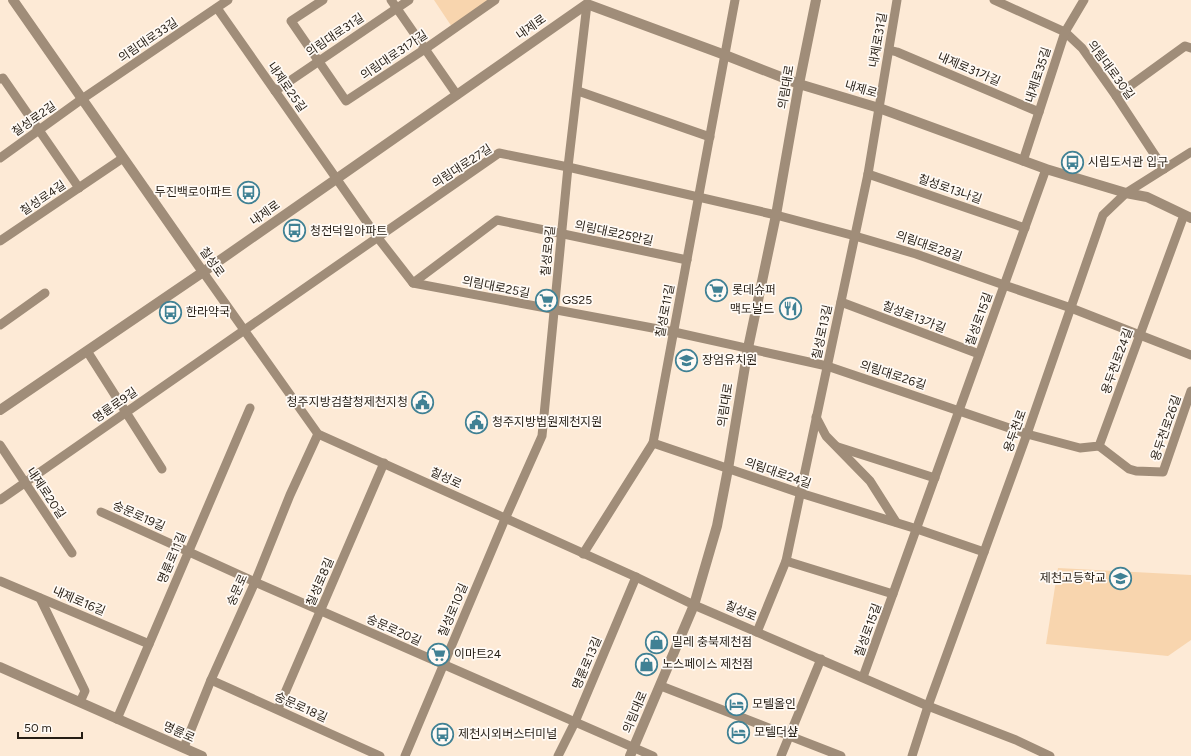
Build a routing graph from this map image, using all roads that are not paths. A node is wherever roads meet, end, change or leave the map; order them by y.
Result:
1 (13, 0) edge
2 (228, 0) edge
3 (323, 0) edge
4 (391, 0) edge
5 (409, 0) edge
6 (495, 0) edge
7 (735, 0) edge
8 (816, 0) edge
9 (897, 0) edge
10 (994, 0) edge
11 (1084, 0) edge
12 (588, 1) edge
13 (217, 8) junction
14 (397, 8) junction
15 (1065, 32) junction
16 (1191, 48) edge
17 (425, 49) junction
18 (889, 50) junction
19 (725, 55) junction
20 (318, 61) junction
21 (0, 79) edge
22 (799, 84) junction
23 (275, 91) junction
24 (578, 91) junction
25 (457, 94) junction
26 (1116, 96) junction
27 (82, 99) junction
28 (879, 108) junction
29 (1039, 112) junction
30 (39, 130) junction
31 (710, 137) junction
32 (1191, 152) edge
33 (0, 158) edge
34 (123, 158) junction
35 (1023, 161) junction
36 (568, 167) junction
37 (1046, 169) junction
38 (1164, 170) junction
39 (868, 174) junction
40 (337, 179) junction
41 (79, 188) junction
42 (1126, 193) junction
43 (699, 198) junction
44 (776, 214) junction
45 (1187, 216) edge
46 (1025, 228) junction
47 (562, 234) junction
48 (855, 236) junction
49 (378, 238) junction
50 (0, 241) edge
51 (687, 260) junction
52 (203, 272) junction
53 (413, 283) junction
54 (1004, 286) junction
55 (44, 293) dead end
56 (841, 302) junction
57 (1072, 308) junction
58 (554, 310) junction
59 (0, 325) edge
60 (244, 330) junction
61 (674, 332) junction
62 (1140, 334) junction
63 (748, 348) junction
64 (87, 351) junction
65 (979, 354) junction
66 (1191, 354) edge
67 (827, 366) junction
68 (1191, 391) edge
69 (250, 408) dead end
70 (0, 410) edge
71 (959, 410) junction
72 (126, 412) junction
73 (816, 417) junction
74 (318, 434) junction
75 (1027, 434) junction
76 (653, 443) junction
77 (0, 446) edge
78 (836, 446) junction
79 (1099, 446) junction
80 (384, 463) junction
81 (162, 469) dead end
82 (728, 469) junction
83 (935, 478) junction
84 (25, 483) junction
85 (800, 493) junction
86 (0, 500) edge
87 (101, 512) dead end
88 (505, 518) junction
89 (896, 522) junction
90 (917, 529) junction
91 (188, 552) junction
92 (984, 552) junction
93 (72, 553) dead end
94 (583, 554) junction
95 (786, 560) junction
96 (636, 578) junction
97 (0, 581) edge
98 (255, 582) junction
99 (893, 594) junction
100 (40, 598) junction
101 (694, 606) junction
102 (321, 610) junction
103 (757, 632) junction
104 (149, 644) junction
105 (821, 659) junction
106 (444, 664) junction
107 (0, 667) edge
108 (863, 677) junction
109 (211, 680) junction
110 (661, 686) junction
111 (80, 702) junction
112 (928, 706) junction
113 (278, 709) junction
114 (117, 719) junction
115 (576, 722) junction
116 (789, 736) junction
117 (182, 752) edge
118 (632, 752) edge
119 (202, 756) edge
120 (380, 756) edge
121 (405, 756) edge
122 (558, 756) edge
123 (653, 756) edge
124 (781, 756) edge
125 (841, 756) edge
126 (912, 756) edge
127 (1050, 756) edge

1 - 27 street, 칠성로
2 - 13 street, 의림대로33길
3 - 20 street
4 - 14 street
5 - 14 street, 의림대로31길
6 - 17 street, 의림대로31가길
7 - 19 street, 칠성로11길
8 - 22 street, 의림대로
9 - 18 street, 내제로31길
10 - 15 street, 의림대로30길
11 - 15 street, 내제로35길
12 - 19 street, 내제로
12 - 24 street, 칠성로9길
12 - 25 street, 내제로
13 - 23 street, 내제로25길
13 - 27 street, 의림대로33길
14 - 17 street
14 - 20 street, 의림대로31길
15 - 26 street, 의림대로30길
15 - 29 street, 내제로35길
16 - 26 street
17 - 20 street, 의림대로31가길
17 - 25 street
18 - 28 street, 내제로31길
18 - 29 street, 내제로31가길
19 - 22 street, 내제로
19 - 31 street, 칠성로11길
20 - 23 street, 의림대로31길
21 - 30 street, 칠성로4길
22 - 28 street, 내제로
22 - 44 street, 의림대로
23 - 40 street, 내제로25길
24 - 31 street
24 - 36 street, 칠성로9길
25 - 40 street, 내제로
26 - 38 street, 의림대로30길
27 - 30 street, 칠성로2길
27 - 34 street, 칠성로
28 - 35 street, 내제로
28 - 39 street, 칠성로13길
29 - 35 street, 내제로35길
30 - 33 street, 칠성로2길
30 - 41 street, 칠성로4길
31 - 43 street, 칠성로11길
32 - 38 street, 용두천로
34 - 41 street, 칠성로4길
34 - 52 street, 칠성로
35 - 37 street, 내제로
36 - 43 street, 의림대로27길
36 - 47 street, 칠성로9길
36 - 49 street, 의림대로27길
37 - 42 street, 내제로
37 - 46 street, 칠성로15길
38 - 42 street, 용두천로
39 - 46 street, 칠성로13나길
39 - 48 street, 칠성로13길
40 - 49 street
40 - 52 street, 내제로
41 - 50 street, 칠성로4길
42 - 45 street, 내제로
42 - 57 street, 용두천로
43 - 44 street, 의림대로27길
43 - 51 street, 칠성로11길
44 - 48 street, 의림대로28길
44 - 63 street, 의림대로
45 - 62 street, 용두천로24길
46 - 54 street, 칠성로15길
47 - 51 street, 의림대로25안길
47 - 53 street, 의림대로25안길
47 - 58 street, 칠성로9길
48 - 54 street, 의림대로28길
48 - 56 street, 칠성로13길
49 - 53 street
49 - 60 street, 의림대로27길
51 - 61 street, 칠성로11길
52 - 60 street, 칠성로
52 - 64 street, 내제로
53 - 58 street, 의림대로25길
54 - 57 street, 의림대로28길
54 - 65 street, 칠성로15길
55 - 59 street
56 - 65 street, 칠성로13가길
56 - 67 street, 칠성로13길
57 - 62 street
57 - 75 street, 용두천로
58 - 61 street, 의림대로25길
58 - 88 street, 칠성로9길
60 - 72 street, 명륜로9길
60 - 74 street, 칠성로
61 - 63 street, 의림대로25길
61 - 76 street, 칠성로11길
62 - 66 street
62 - 79 street, 용두천로24길
63 - 67 street, 의림대로26길
63 - 82 street, 의림대로
64 - 70 street, 내제로
64 - 72 street
65 - 71 street, 칠성로15길
67 - 71 street, 의림대로26길
67 - 73 street, 칠성로13길
68 - 79 street, 용두천로26길
69 - 91 street, 명륜로11길
71 - 75 street, 의림대로26길
71 - 83 street, 칠성로15길
72 - 81 street
72 - 84 street, 명륜로9길
73 - 78 street
73 - 85 street, 칠성로13길
74 - 80 street, 칠성로
74 - 98 street, 숭문로
75 - 79 street
75 - 92 street, 용두천로
76 - 82 street, 의림대로24길
76 - 94 street, 칠성로11길
77 - 84 street, 내제로20길
78 - 83 street
78 - 89 street
80 - 88 street, 칠성로
80 - 102 street, 칠성로8길
82 - 85 street, 의림대로24길
82 - 101 street, 의림대로
83 - 90 street, 칠성로15길
84 - 86 street, 명륜로9길
84 - 93 street, 내제로20길
85 - 89 street, 의림대로24길
85 - 95 street, 칠성로13길
87 - 91 street, 숭문로19길
88 - 94 street, 칠성로
88 - 106 street, 칠성로10길
89 - 90 street, 의림대로24길
90 - 92 street, 의림대로24길
90 - 99 street, 칠성로15길
91 - 98 street, 숭문로19길
91 - 104 street, 명륜로11길
92 - 112 street, 용두천로
94 - 96 street, 칠성로
95 - 99 street
95 - 103 street, 칠성로13길
96 - 101 street, 칠성로
96 - 115 street, 명륜로13길
97 - 100 street, 내제로16길
98 - 102 street, 숭문로20길
98 - 109 street, 숭문로
99 - 108 street, 칠성로15길
100 - 104 street, 내제로16길
100 - 111 street
101 - 103 street, 칠성로
101 - 110 street, 의림대로
102 - 106 street, 숭문로20길
102 - 113 street, 칠성로8길
103 - 105 street, 칠성로
104 - 114 street, 명륜로11길
105 - 108 street, 칠성로
105 - 116 street
106 - 115 street, 숭문로20길
106 - 121 street, 칠성로10길
107 - 111 street, 명륜로
108 - 112 street, 칠성로
109 - 113 street, 숭문로18길
109 - 117 street, 숭문로
110 - 116 street
110 - 118 street, 의림대로
111 - 114 street, 명륜로
112 - 126 street, 용두천로
112 - 127 street, 칠성로
113 - 120 street, 숭문로18길
114 - 117 street, 명륜로
115 - 118 street, 숭문로20길
115 - 122 street, 명륜로13길
116 - 124 street
116 - 125 street
117 - 119 street, 명륜로
118 - 123 street, 숭문로20길

